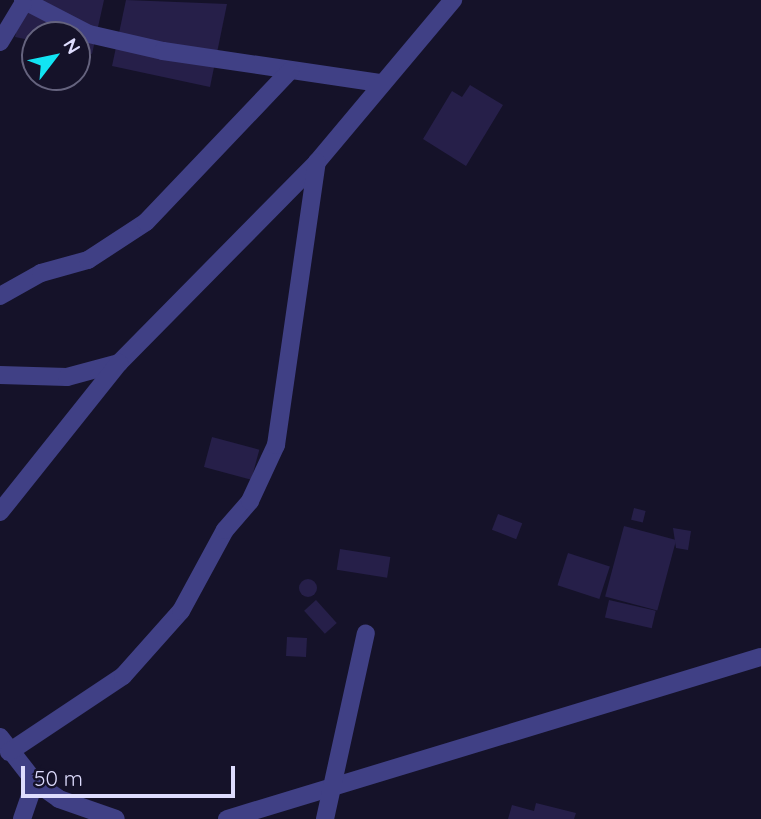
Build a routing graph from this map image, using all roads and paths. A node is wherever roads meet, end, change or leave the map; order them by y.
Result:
1 (453, 0) edge
2 (23, 2) edge
3 (0, 42) edge
4 (290, 71) junction
5 (380, 83) junction
6 (317, 162) junction
7 (0, 296) edge
8 (120, 363) junction
9 (0, 375) edge
10 (0, 512) edge
11 (366, 633) dead end
12 (761, 657) edge
13 (4, 744) edge
14 (36, 782) junction
15 (333, 789) junction
16 (22, 819) edge
17 (116, 819) edge
18 (227, 819) edge
19 (325, 819) edge

1 - 5 street
2 - 3 street
2 - 4 street
4 - 5 street
4 - 7 street
5 - 6 street
6 - 8 street
6 - 13 street
8 - 9 street
8 - 10 street
11 - 15 street
12 - 15 street
13 - 14 street
14 - 16 street
14 - 17 street
15 - 18 street
15 - 19 street

